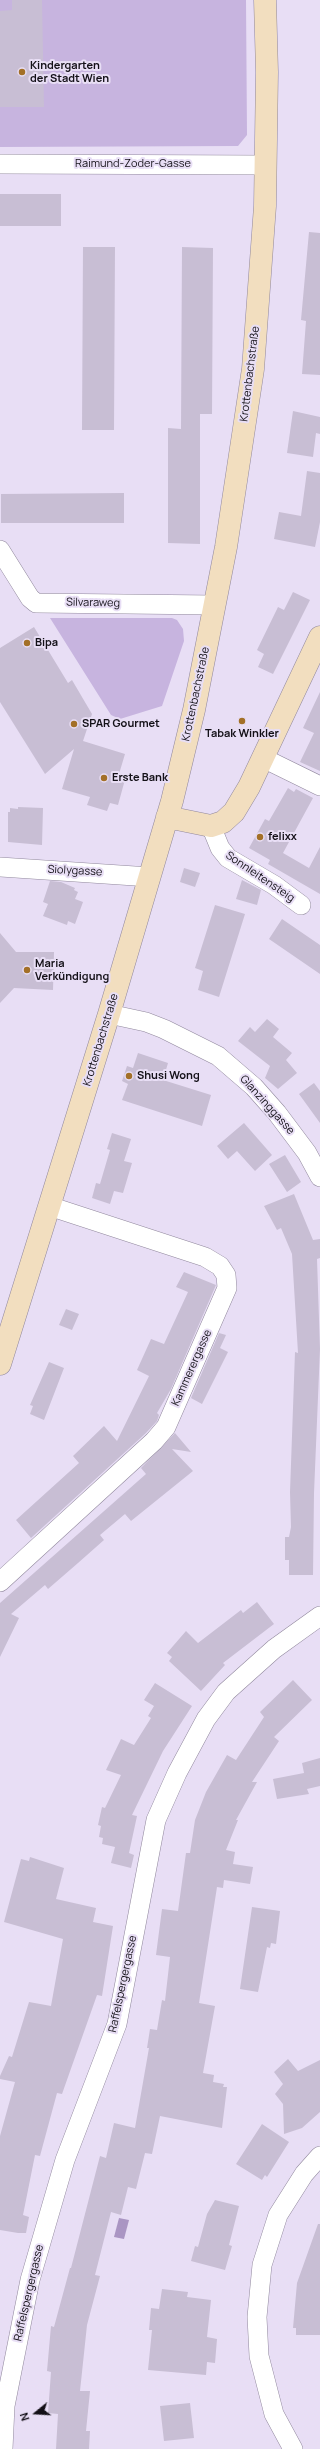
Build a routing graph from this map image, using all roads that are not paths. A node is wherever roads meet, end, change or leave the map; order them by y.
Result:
1 (265, 0) edge
2 (0, 164) edge
3 (266, 165) junction
4 (0, 550) edge
5 (214, 605) junction
6 (320, 637) edge
7 (263, 758) junction
8 (320, 786) edge
9 (167, 817) junction
10 (211, 826) junction
11 (0, 867) edge
12 (150, 876) junction
13 (301, 905) dead end
14 (110, 1014) junction
15 (320, 1177) edge
16 (49, 1206) junction
17 (0, 1364) edge
18 (0, 1582) edge
19 (320, 1616) edge
20 (320, 2156) edge
21 (3, 2449) edge
22 (293, 2449) edge

1 - 3 main road, Krottenbachstraße
2 - 3 street, Raimund-Zoder-Gasse
3 - 5 main road, Krottenbachstraße
4 - 5 street, Silvaraweg
5 - 9 main road, Krottenbachstraße
6 - 7 main road
7 - 8 street
7 - 10 main road
9 - 10 main road
9 - 12 main road, Krottenbachstraße
10 - 13 street, Sonnleitensteig
11 - 12 street, Siolygasse
12 - 14 main road, Krottenbachstraße
14 - 15 street, Glanzinggasse
14 - 16 main road, Krottenbachstraße
16 - 17 main road, Krottenbachstraße
16 - 18 street, Kammerergasse
19 - 21 street, Raffelspergergasse
20 - 22 street

